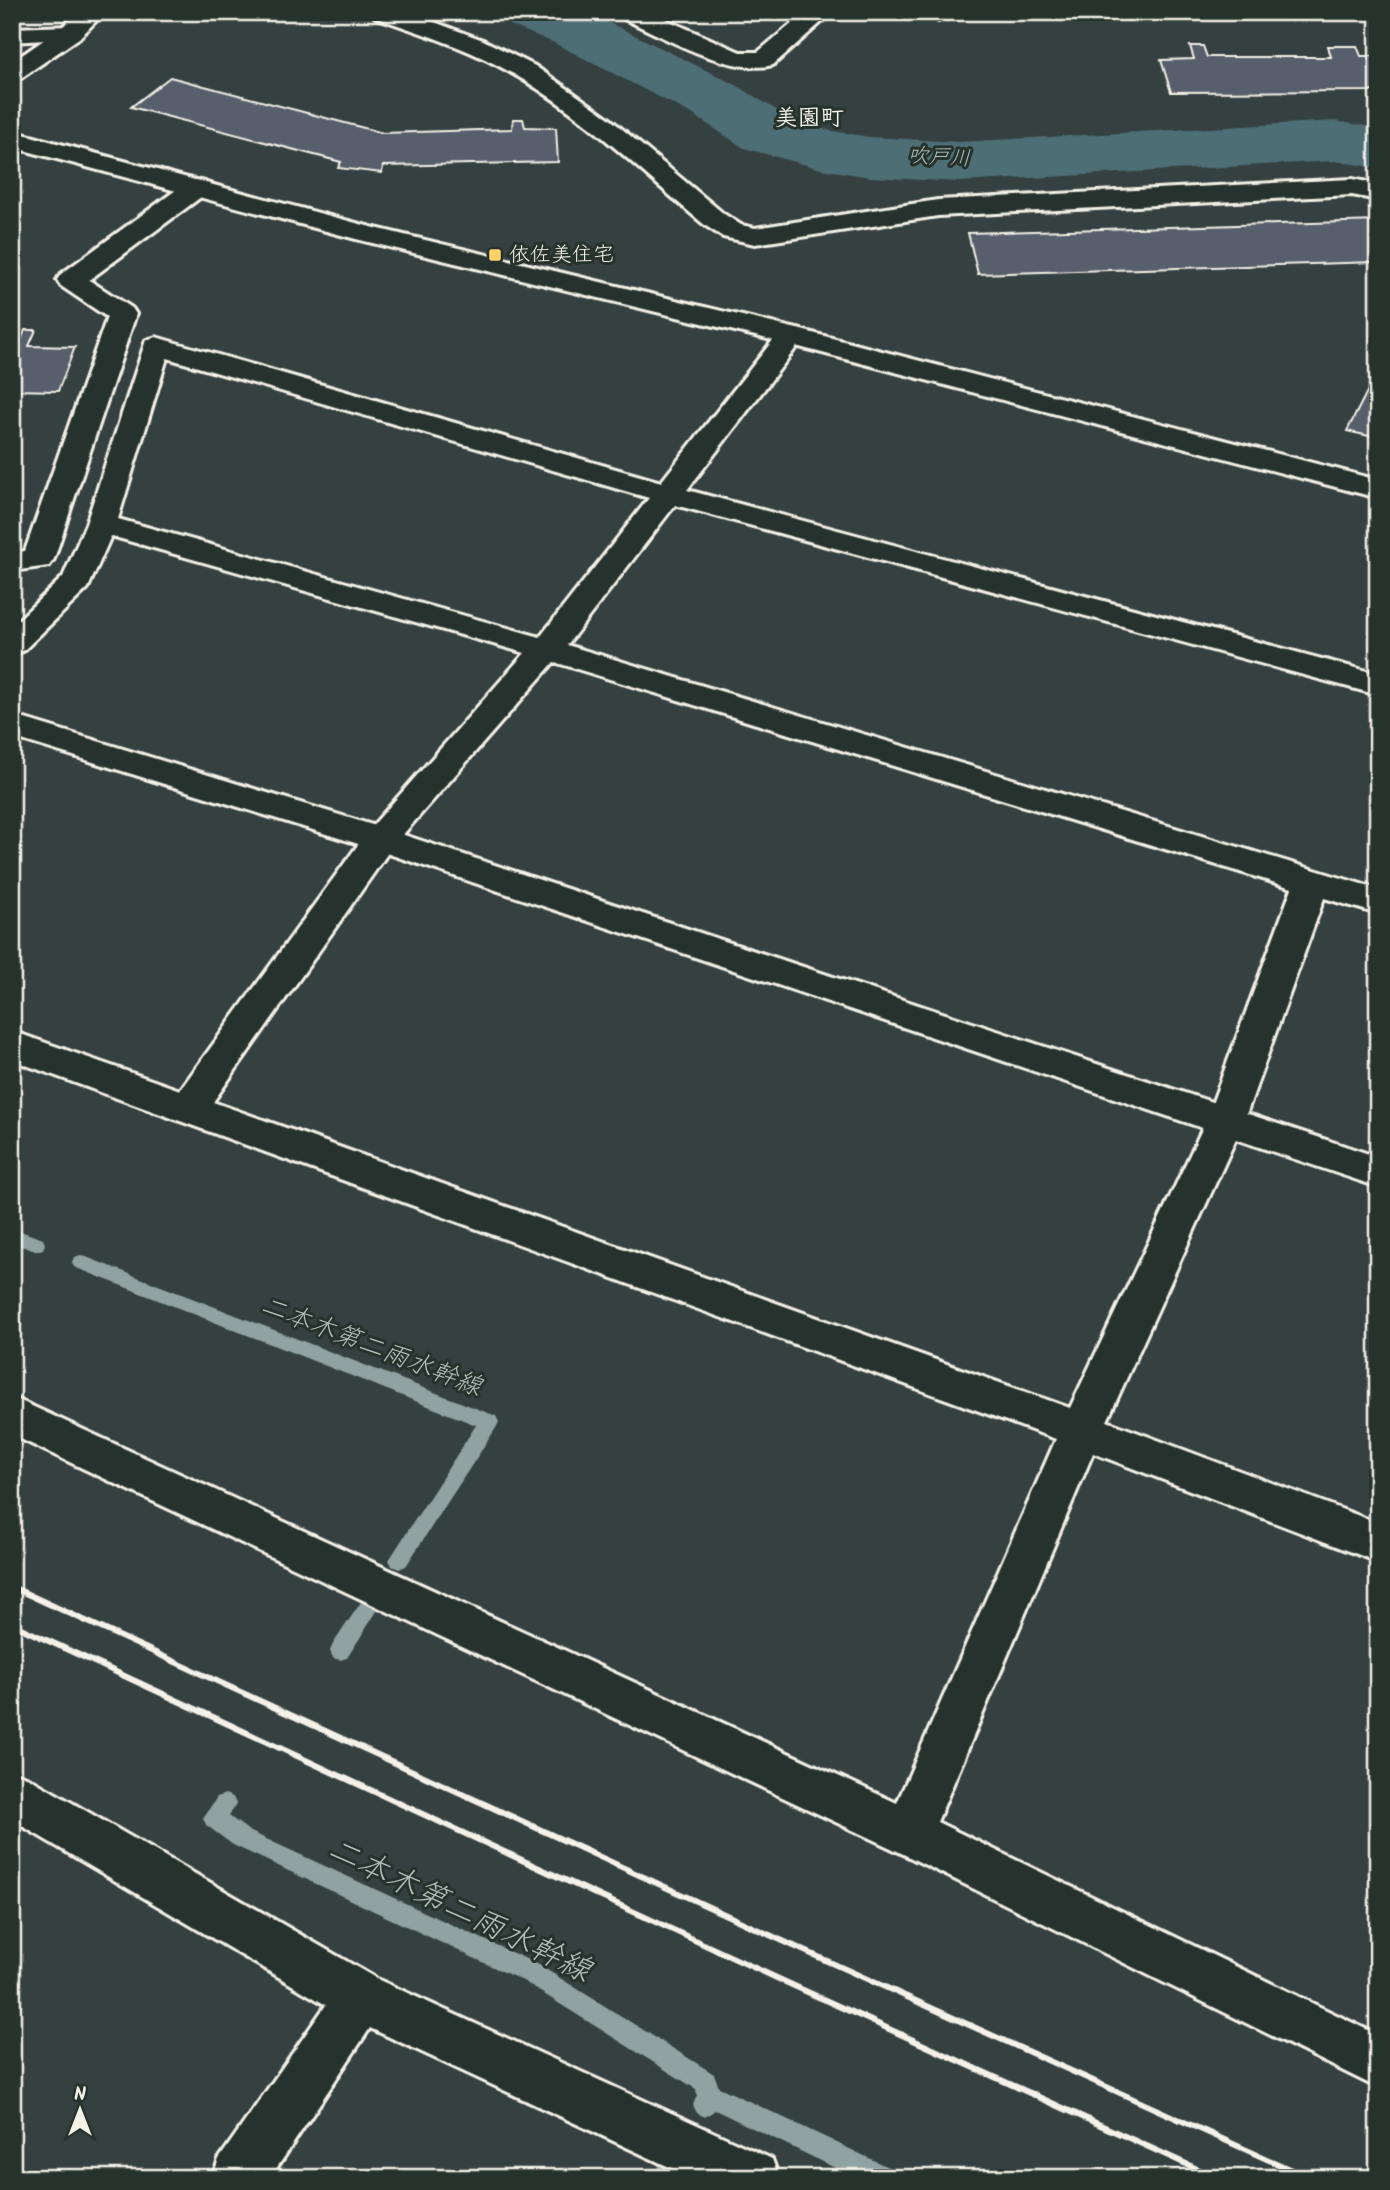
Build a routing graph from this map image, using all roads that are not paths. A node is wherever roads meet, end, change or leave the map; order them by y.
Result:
1 (93, 12) edge
2 (383, 12) edge
3 (628, 12) edge
4 (821, 12) edge
5 (70, 33) junction
6 (12, 35) edge
7 (12, 73) edge
8 (12, 139) edge
9 (196, 188) junction
10 (1378, 192) edge
11 (791, 336) junction
12 (1378, 489) edge
13 (668, 494) junction
14 (101, 524) junction
15 (12, 562) edge
16 (12, 644) edge
17 (547, 649) junction
18 (1378, 685) edge
19 (12, 726) edge
20 (380, 839) junction
21 (1312, 883) junction
22 (1378, 902) edge
23 (12, 1045) edge
24 (189, 1107) junction
25 (1224, 1123) junction
26 (1378, 1172) edge
27 (12, 1415) edge
28 (1081, 1430) junction
29 (1378, 1543) edge
30 (12, 1794) edge
31 (908, 1832) junction
32 (361, 1998) junction
33 (1378, 2062) edge
34 (238, 2178) edge
35 (753, 2178) edge

1 - 5 street
2 - 10 street
3 - 4 street
5 - 6 street
5 - 7 street
8 - 9 street
9 - 11 street
9 - 15 street
11 - 12 street
11 - 13 street
13 - 14 street
13 - 17 street
13 - 18 street
14 - 16 street
14 - 17 street
17 - 20 street
17 - 21 street
19 - 20 street
20 - 24 street
20 - 25 street
21 - 22 street
21 - 25 street
23 - 24 street
24 - 28 street
25 - 26 street
25 - 28 street
27 - 31 street
28 - 29 street
28 - 31 street
30 - 32 street
31 - 33 street
32 - 34 street
32 - 35 street

